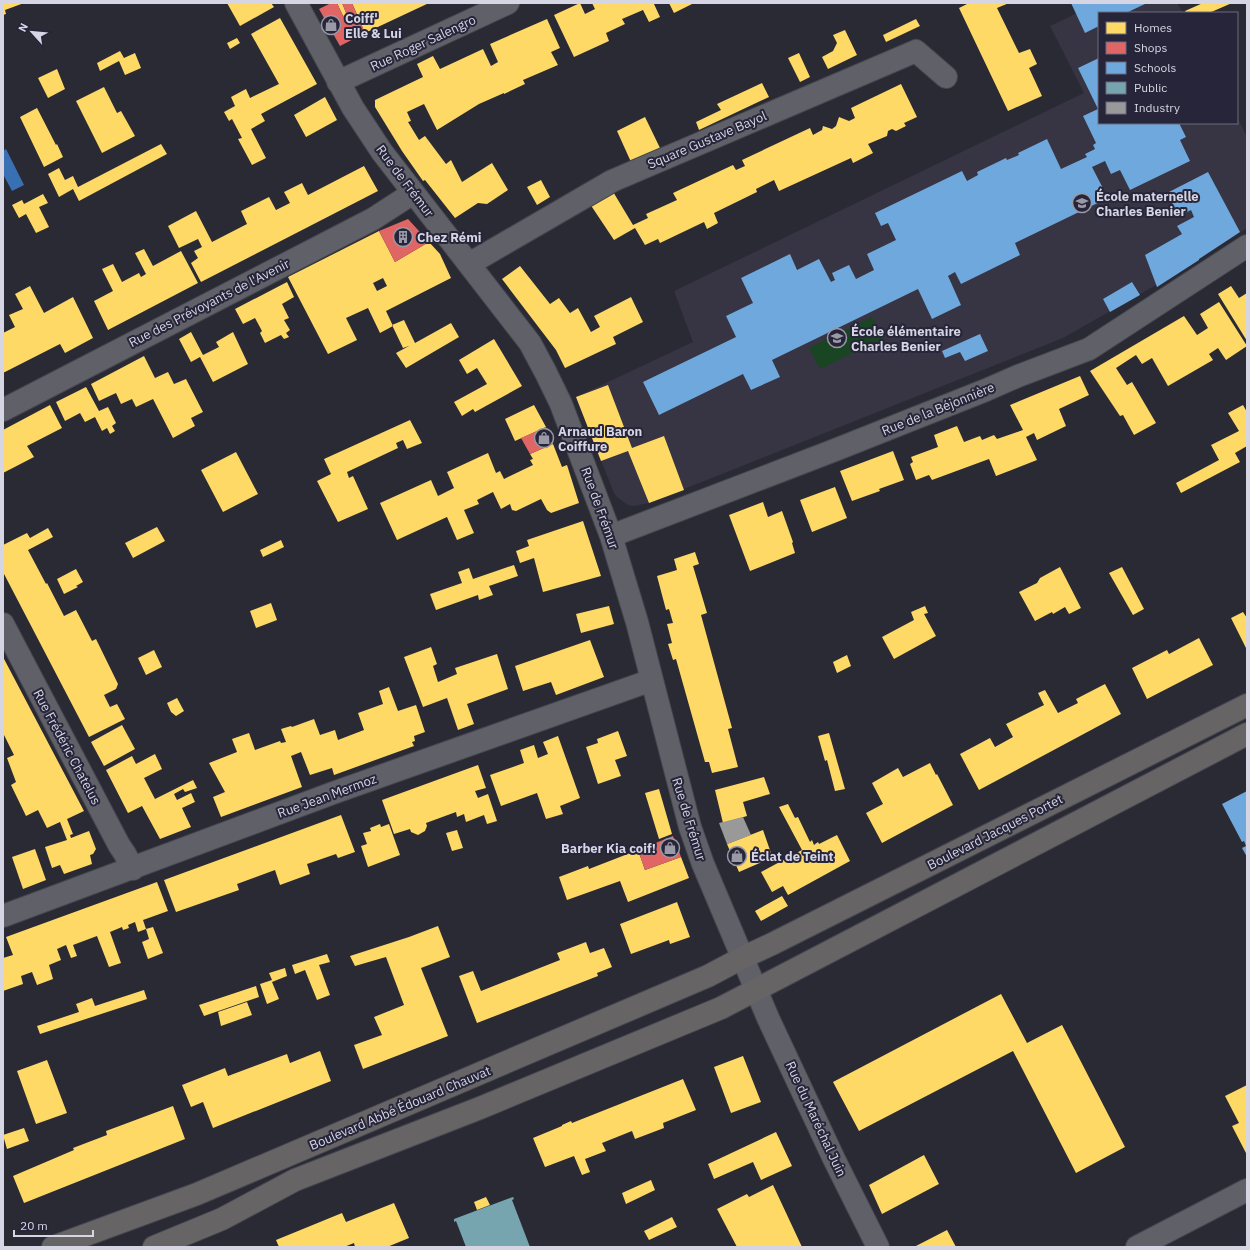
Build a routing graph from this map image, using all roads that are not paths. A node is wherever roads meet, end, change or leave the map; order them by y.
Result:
1 (296, 3) edge
2 (508, 3) edge
3 (946, 77) dead end
4 (338, 82) junction
5 (413, 193) junction
6 (1247, 246) edge
7 (469, 264) junction
8 (3, 410) edge
9 (611, 536) junction
10 (3, 624) edge
11 (652, 680) junction
12 (1247, 705) edge
13 (1247, 734) edge
14 (133, 869) junction
15 (3, 916) edge
16 (742, 958) junction
17 (756, 990) junction
18 (1247, 1190) edge
19 (53, 1247) edge
20 (154, 1247) edge
21 (878, 1247) edge
22 (1137, 1247) edge

1 - 4 street, Rue de Frémur
2 - 4 street, Rue Roger Salengro
3 - 7 street, Square Gustave Bayol
4 - 5 street, Rue de Frémur
5 - 7 street, Rue de Frémur
5 - 8 street, Rue des Prévoyants de l'Avenir
6 - 9 street, Rue de la Béjonnière
7 - 9 street, Rue de Frémur
9 - 11 street, Rue de Frémur
10 - 14 street, Rue Frédéric Chatelus
11 - 14 street, Rue Jean Mermoz
11 - 16 street, Rue de Frémur
12 - 16 main road, Boulevard Jacques Portet
13 - 17 main road
14 - 15 street, Rue Jean Mermoz
16 - 17 street, Rue de Frémur
16 - 19 main road, Boulevard Abbé Édouard Chauvat
17 - 20 main road, Boulevard Abbé Édouard Chauvat
17 - 21 street, Rue du Maréchal Juin
18 - 22 street

